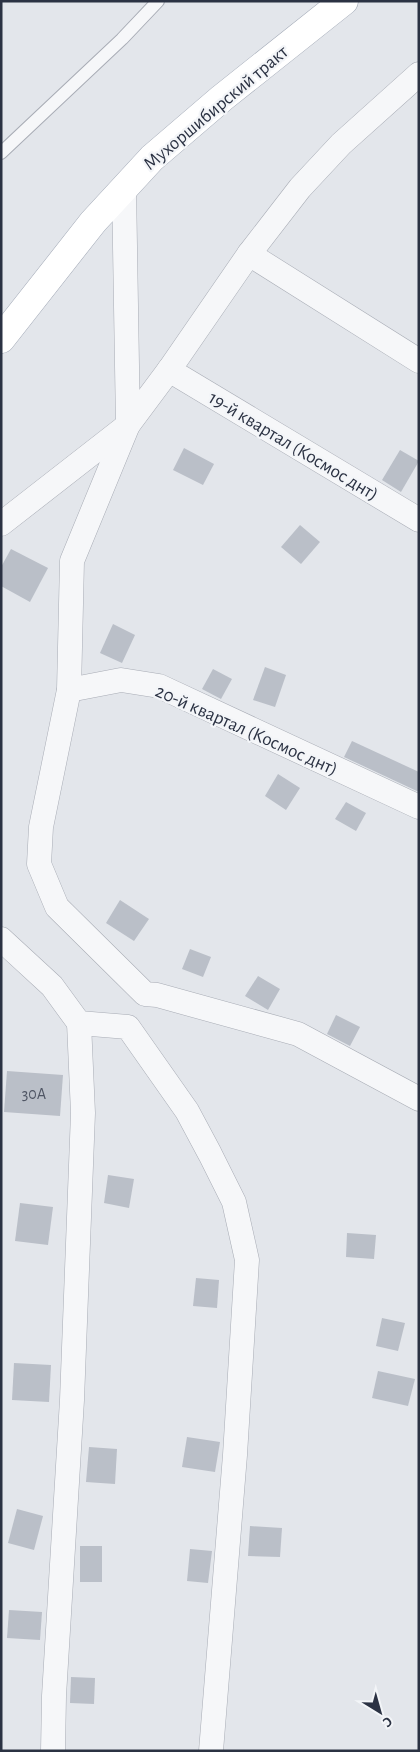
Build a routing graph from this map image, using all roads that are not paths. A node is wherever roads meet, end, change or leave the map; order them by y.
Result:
1 (158, 1) edge
2 (344, 1) edge
3 (419, 74) edge
4 (1, 153) edge
5 (124, 187) junction
6 (249, 254) junction
7 (1, 340) edge
8 (419, 361) edge
9 (169, 370) junction
10 (128, 425) junction
11 (419, 520) edge
12 (1, 524) edge
13 (68, 690) junction
14 (419, 807) edge
15 (1, 939) edge
16 (145, 994) junction
17 (79, 1023) junction
18 (128, 1027) junction
19 (419, 1099) edge
20 (53, 1751) edge
21 (211, 1751) edge

1 - 4 lane
2 - 5 main road, Мухоршибирский тракт
3 - 6 street
5 - 7 main road, Мухоршибирский тракт
5 - 10 street
6 - 8 street
6 - 9 street
9 - 10 street
9 - 11 street, 19-й квартал (Космос днт)
10 - 12 street
10 - 13 street
13 - 14 street, 20-й квартал (Космос днт)
13 - 16 street
15 - 17 street
16 - 18 street
16 - 19 street
17 - 18 street
17 - 20 street
18 - 21 street

